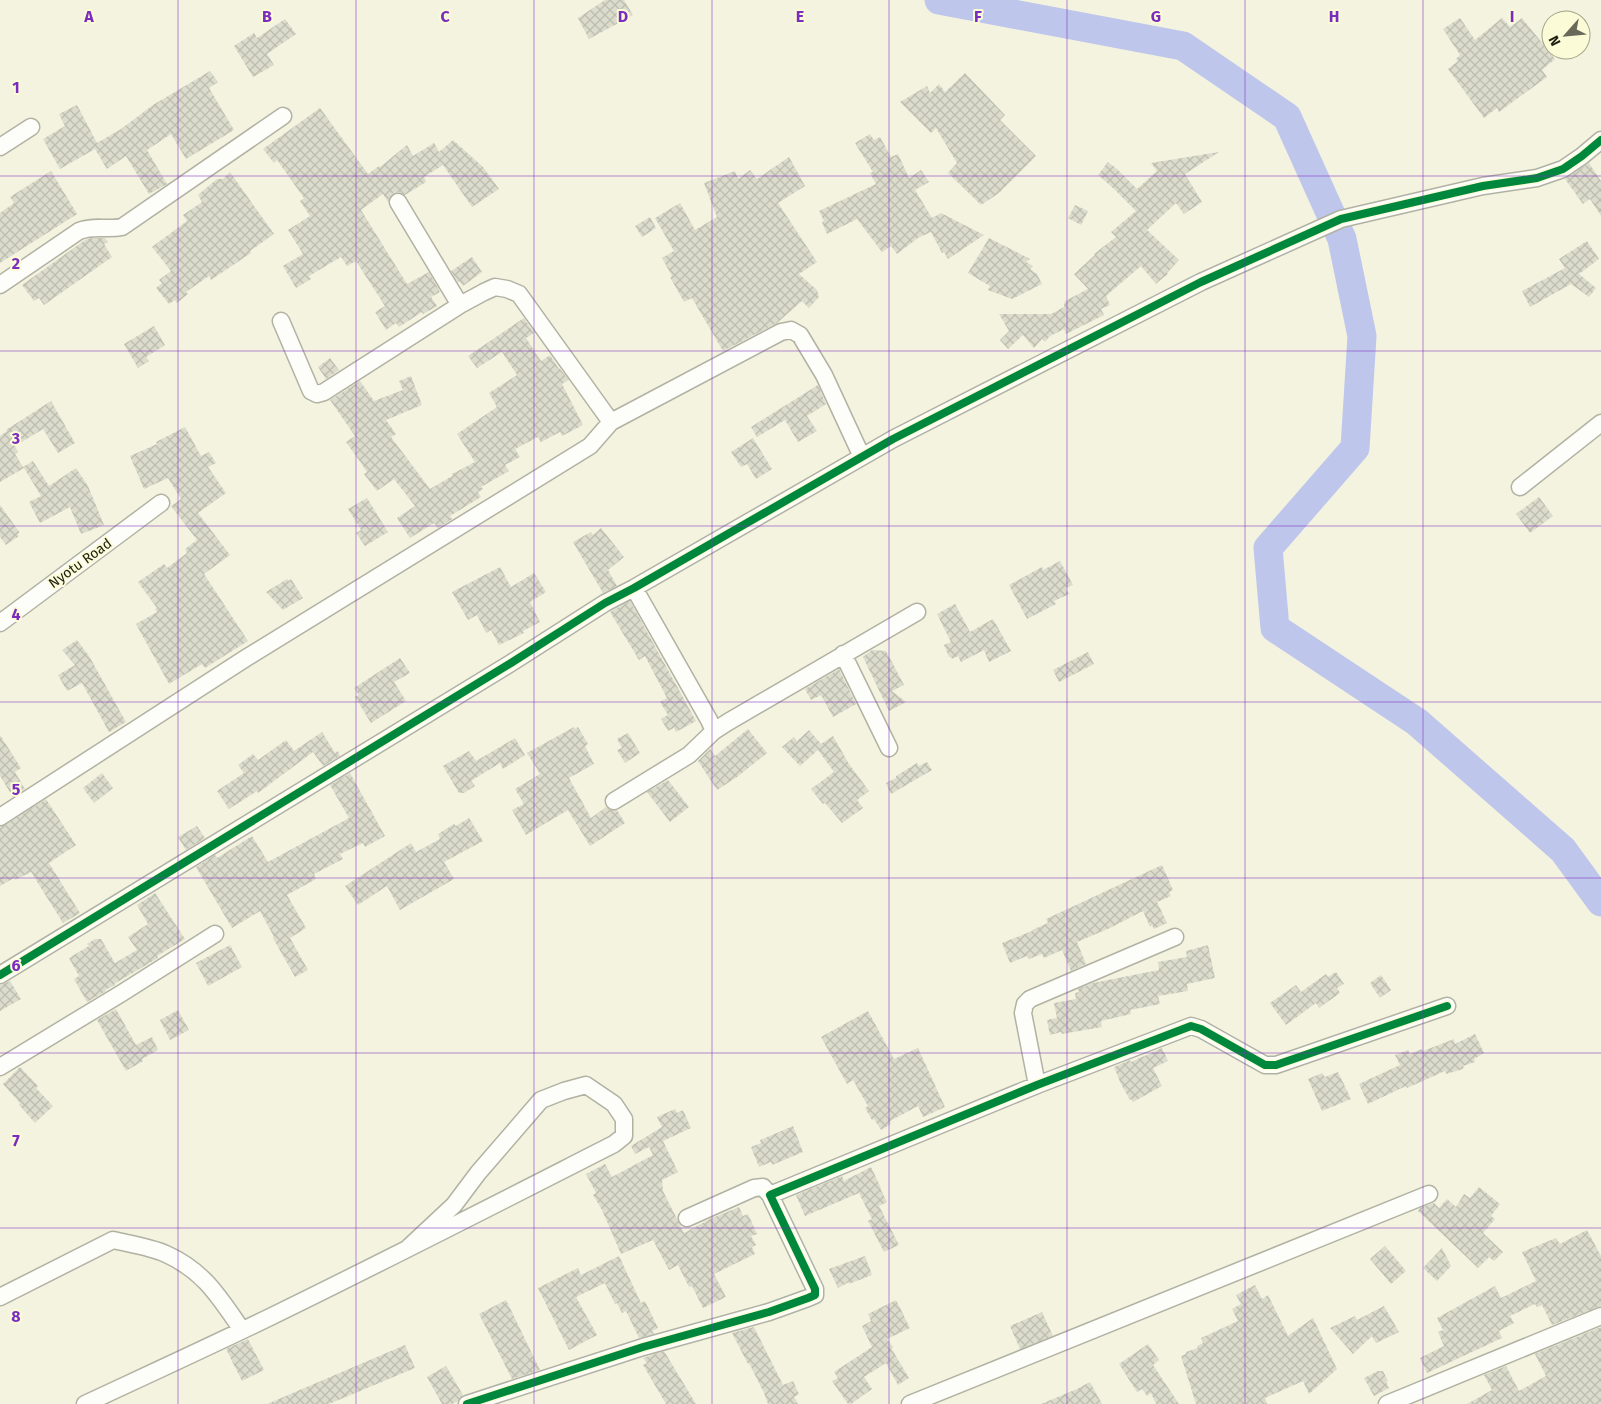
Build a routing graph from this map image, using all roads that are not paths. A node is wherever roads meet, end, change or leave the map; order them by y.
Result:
1 (284, 116) dead end
2 (31, 127) dead end
3 (1601, 140) edge
4 (0, 146) edge
5 (398, 202) dead end
6 (0, 285) edge
7 (460, 305) junction
8 (281, 321) dead end
9 (611, 422) junction
10 (1601, 423) edge
11 (862, 457) junction
12 (1520, 487) dead end
13 (161, 504) dead end
14 (634, 588) junction
15 (917, 612) dead end
16 (0, 622) edge
17 (843, 654) junction
18 (714, 731) junction
19 (889, 748) dead end
20 (614, 801) dead end
21 (0, 817) edge
22 (215, 934) dead end
23 (1174, 937) dead end
24 (0, 975) edge
25 (1447, 1006) dead end
26 (0, 1067) edge
27 (1037, 1085) junction
28 (1429, 1194) dead end
29 (770, 1195) junction
30 (687, 1218) dead end
31 (408, 1248) junction
32 (0, 1297) edge
33 (1601, 1316) edge
34 (242, 1330) junction
35 (84, 1404) edge
36 (467, 1404) edge
37 (910, 1404) edge
38 (1387, 1404) edge

1 - 6 street
2 - 4 street
3 - 11 street
5 - 7 street
7 - 8 street
7 - 9 street
9 - 11 street
9 - 21 street
10 - 12 street
11 - 14 street
13 - 16 street, Nyotu Road
14 - 18 street
14 - 24 street
15 - 17 street
17 - 18 street
17 - 19 street
18 - 20 street
22 - 26 street
23 - 27 street
25 - 27 street
27 - 29 street
28 - 37 street
29 - 30 street
29 - 36 street
31 - 31 street
31 - 34 street
32 - 34 street
33 - 38 street
34 - 35 street

